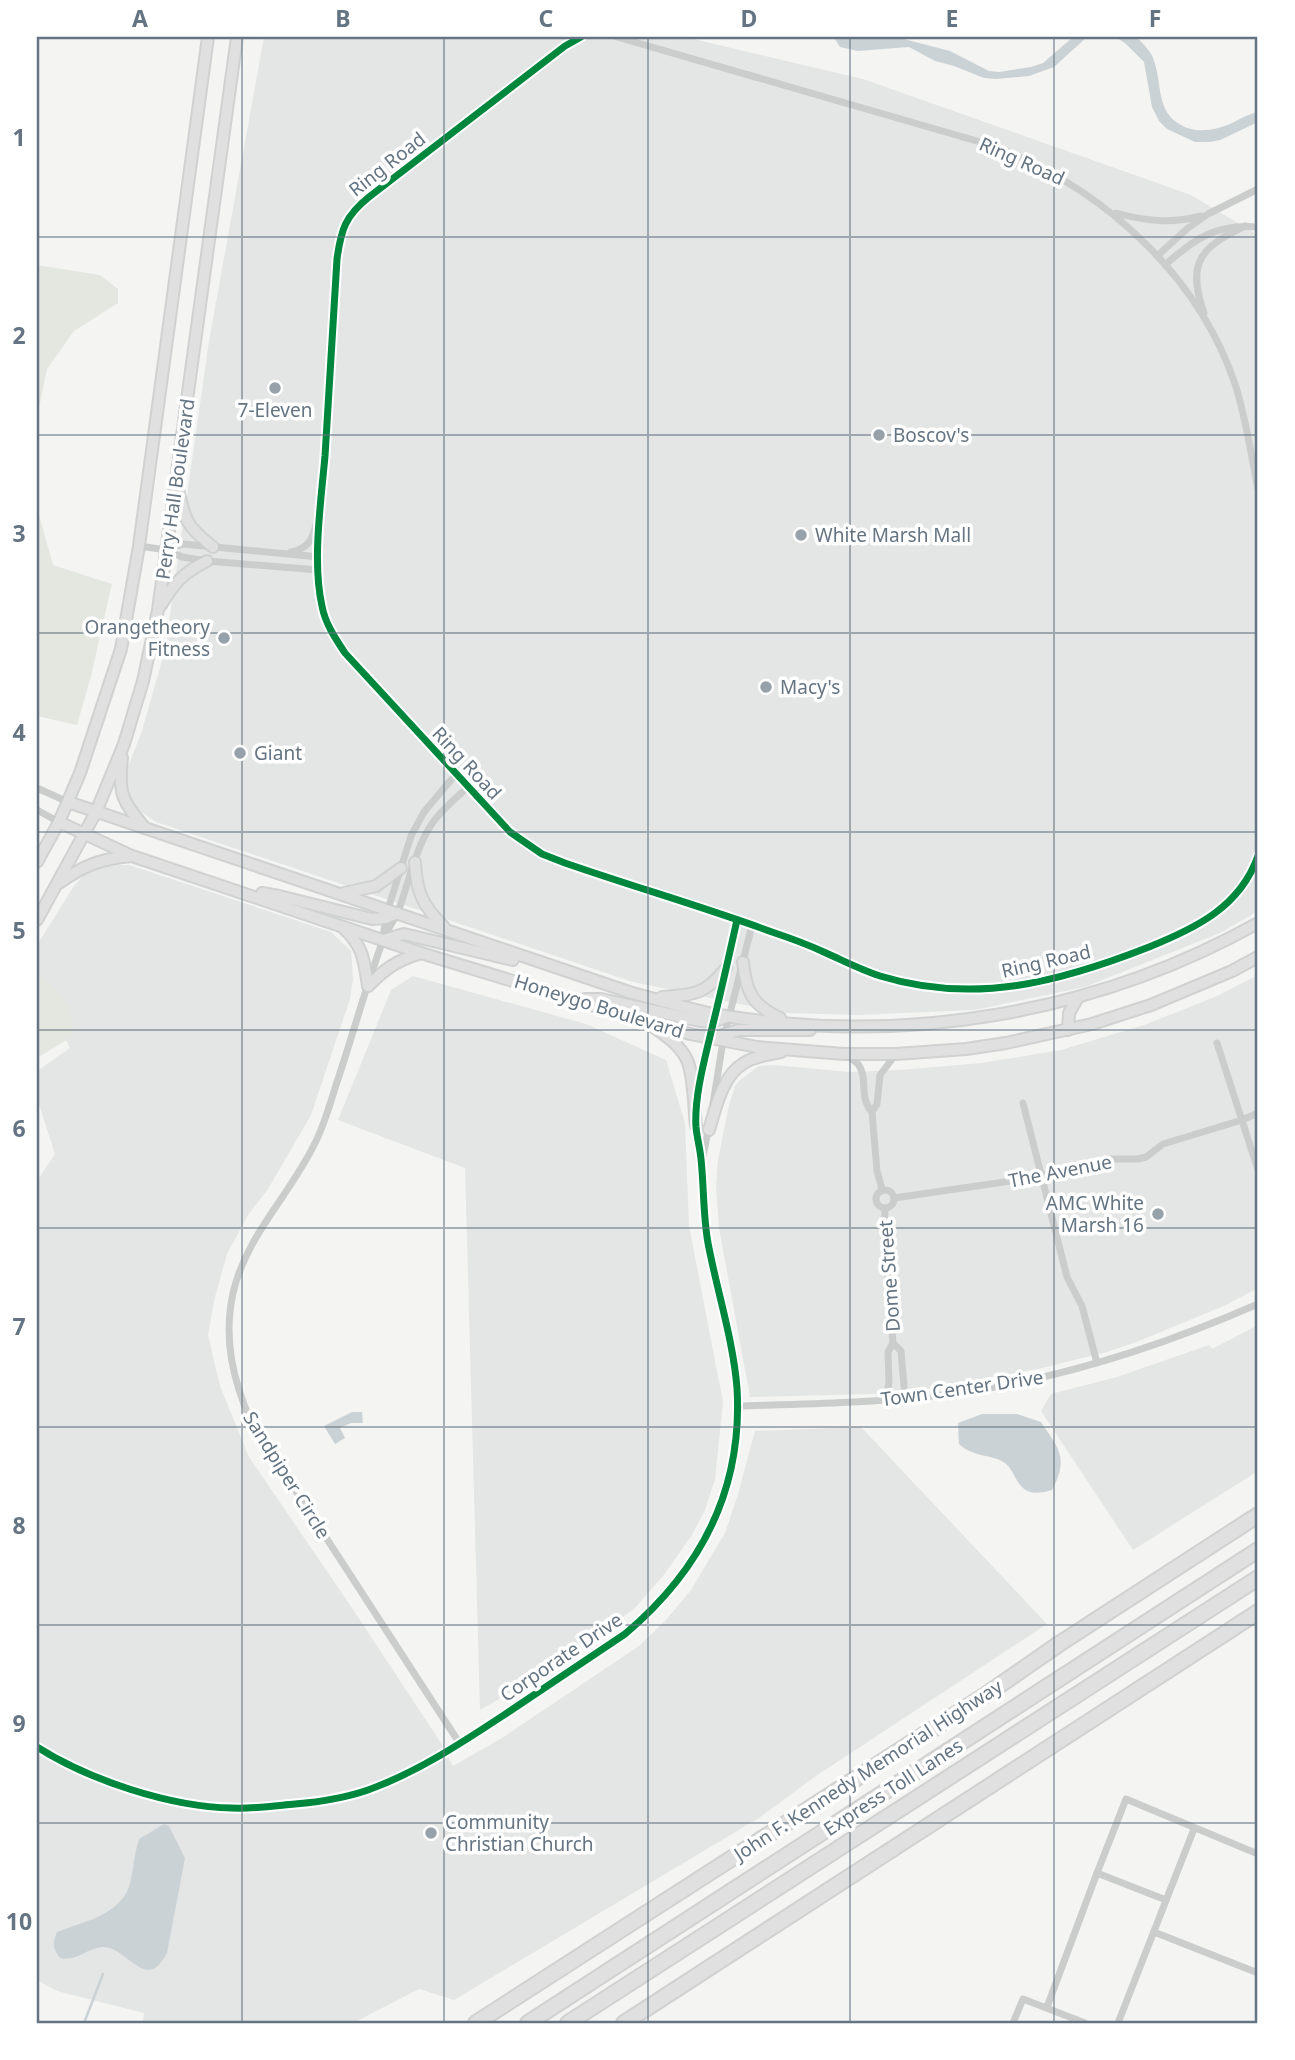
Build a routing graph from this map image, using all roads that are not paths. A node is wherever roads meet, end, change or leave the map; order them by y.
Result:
1 (208, 37) edge
2 (237, 37) edge
3 (581, 37) edge
4 (617, 37) edge
5 (1258, 189) edge
6 (1112, 212) junction
7 (1208, 214) junction
8 (1245, 226) junction
9 (1258, 227) edge
10 (1157, 256) junction
11 (1164, 265) junction
12 (1209, 327) junction
13 (176, 482) junction
14 (1258, 489) edge
15 (321, 511) junction
16 (139, 546) junction
17 (213, 547) junction
18 (167, 550) junction
19 (283, 554) junction
20 (319, 557) junction
21 (207, 561) junction
22 (318, 570) junction
23 (158, 610) junction
24 (124, 744) junction
25 (456, 774) junction
26 (468, 787) junction
27 (37, 788) edge
28 (68, 802) junction
29 (37, 810) edge
30 (96, 812) junction
31 (59, 822) junction
32 (145, 828) junction
33 (85, 833) junction
34 (132, 856) junction
35 (1258, 856) edge
36 (37, 862) edge
37 (415, 862) junction
38 (401, 869) junction
39 (57, 885) junction
40 (242, 892) junction
41 (341, 894) junction
42 (390, 913) junction
43 (37, 920) edge
44 (737, 920) junction
45 (1258, 923) edge
46 (337, 924) junction
47 (752, 925) junction
48 (448, 932) junction
49 (383, 940) junction
50 (422, 953) junction
51 (1258, 957) edge
52 (743, 962) junction
53 (726, 968) junction
54 (584, 976) junction
55 (368, 986) junction
56 (1078, 997) junction
57 (652, 998) junction
58 (575, 1000) junction
59 (729, 1016) junction
60 (714, 1018) junction
61 (647, 1022) junction
62 (789, 1023) junction
63 (862, 1026) junction
64 (1068, 1030) junction
65 (709, 1038) junction
66 (724, 1038) junction
67 (1217, 1043) dead end
68 (793, 1050) junction
69 (844, 1054) junction
70 (897, 1054) junction
71 (1023, 1103) dead end
72 (872, 1112) junction
73 (1258, 1113) edge
74 (1242, 1120) junction
75 (696, 1126) junction
76 (709, 1130) junction
77 (702, 1160) junction
78 (1258, 1170) edge
79 (1042, 1176) junction
80 (882, 1189) junction
81 (894, 1198) junction
82 (885, 1208) junction
83 (1258, 1304) edge
84 (893, 1343) junction
85 (1097, 1363) junction
86 (905, 1398) junction
87 (886, 1400) junction
88 (737, 1406) junction
89 (1258, 1516) edge
90 (1258, 1550) edge
91 (1258, 1578) edge
92 (1258, 1612) edge
93 (460, 1744) junction
94 (37, 1747) edge
95 (1194, 1829) junction
96 (1258, 1854) edge
97 (1097, 1873) junction
98 (1166, 1900) junction
99 (1154, 1932) junction
100 (1258, 1973) edge
101 (1047, 2007) junction
102 (476, 2023) edge
103 (528, 2023) edge
104 (568, 2023) edge
105 (624, 2023) edge
106 (1013, 2023) edge
107 (1085, 2023) edge
108 (1118, 2023) edge

1 - 16 main road, Perry Hall Boulevard
2 - 13 main road, Perry Hall Boulevard
3 - 15 street, Ring Road
4 - 6 street, Ring Road
5 - 7 street
6 - 7 street
6 - 10 street, Ring Road
7 - 10 street
8 - 9 street
8 - 11 street
8 - 12 street
10 - 11 street, Ring Road
11 - 12 street, Ring Road
12 - 14 street, Ring Road
13 - 17 main road
13 - 18 main road, Perry Hall Boulevard
15 - 19 street
15 - 20 street, Ring Road
16 - 18 street
16 - 28 main road, Perry Hall Boulevard
17 - 18 street
17 - 19 street
18 - 21 street
18 - 23 main road, Perry Hall Boulevard
19 - 20 street
20 - 22 street, Ring Road
21 - 22 street
21 - 23 main road
22 - 25 street, Ring Road
23 - 24 main road, Perry Hall Boulevard
24 - 30 main road, Perry Hall Boulevard
24 - 32 main road
25 - 26 street, Ring Road
25 - 38 street
26 - 37 street
26 - 44 street, Ring Road
27 - 28 street, Honeygo Boulevard
28 - 30 main road, Honeygo Boulevard
28 - 31 main road, Perry Hall Boulevard
29 - 31 street, Honeygo Boulevard
30 - 32 main road, Honeygo Boulevard
30 - 33 main road, Perry Hall Boulevard
31 - 33 main road, Honeygo Boulevard
31 - 36 main road, Perry Hall Boulevard
32 - 41 main road, Honeygo Boulevard
33 - 34 main road, Honeygo Boulevard
33 - 39 main road, Perry Hall Boulevard
34 - 39 main road
34 - 40 main road, Honeygo Boulevard
35 - 47 street, Ring Road
37 - 42 street
37 - 48 main road
38 - 41 main road
38 - 42 street
39 - 43 main road, Perry Hall Boulevard
40 - 42 main road
40 - 46 main road, Honeygo Boulevard
41 - 42 main road, Honeygo Boulevard
42 - 48 main road, Honeygo Boulevard
42 - 49 street, Sandpiper Circle
42 - 49 street
44 - 47 street, Ring Road
44 - 53 street
45 - 56 main road
46 - 49 main road, Honeygo Boulevard
46 - 55 main road
47 - 52 street
48 - 54 main road, Honeygo Boulevard
49 - 50 main road, Honeygo Boulevard
49 - 54 main road
49 - 55 street, Sandpiper Circle
50 - 55 main road
50 - 58 main road, Honeygo Boulevard
51 - 64 main road
52 - 59 street
52 - 62 main road
53 - 57 main road
53 - 60 street
54 - 57 main road, Honeygo Boulevard
55 - 93 street, Sandpiper Circle
56 - 63 main road
56 - 64 main road
57 - 60 main road, Honeygo Boulevard
58 - 60 main road
58 - 61 main road, Honeygo Boulevard
59 - 60 main road
59 - 62 main road
59 - 66 street, Corporate Drive
60 - 65 street
61 - 65 main road, Honeygo Boulevard
61 - 75 main road
62 - 63 main road
63 - 66 main road
64 - 70 main road
65 - 66 main road
65 - 75 street, Corporate Drive
66 - 68 main road
66 - 76 street, Corporate Drive
67 - 74 street
68 - 69 main road
68 - 76 main road
69 - 70 main road
69 - 72 street
70 - 72 street
71 - 79 street
72 - 80 street
73 - 74 street, The Avenue
74 - 78 street
74 - 79 street, The Avenue
75 - 77 street, Corporate Drive
76 - 77 street, Corporate Drive
77 - 88 street, Corporate Drive
79 - 81 street, The Avenue
79 - 85 street
80 - 81 street
80 - 82 street
81 - 82 street
82 - 84 street, Dome Street
83 - 85 street, Town Center Drive
84 - 86 street, Dome Street
84 - 87 street, Dome Street
85 - 86 street, Town Center Drive
86 - 87 street, Town Center Drive
87 - 88 street, Town Center Drive
88 - 93 street, Corporate Drive
89 - 102 highway, John F. Kennedy Memorial Highway
90 - 103 highway, Express Toll Lanes
91 - 104 highway, Express Toll Lanes
92 - 105 highway
93 - 94 street, Corporate Drive
95 - 96 street
95 - 97 street
95 - 98 street
97 - 98 street
97 - 101 street
98 - 99 street
99 - 100 street
99 - 108 street
101 - 106 street
101 - 107 street

